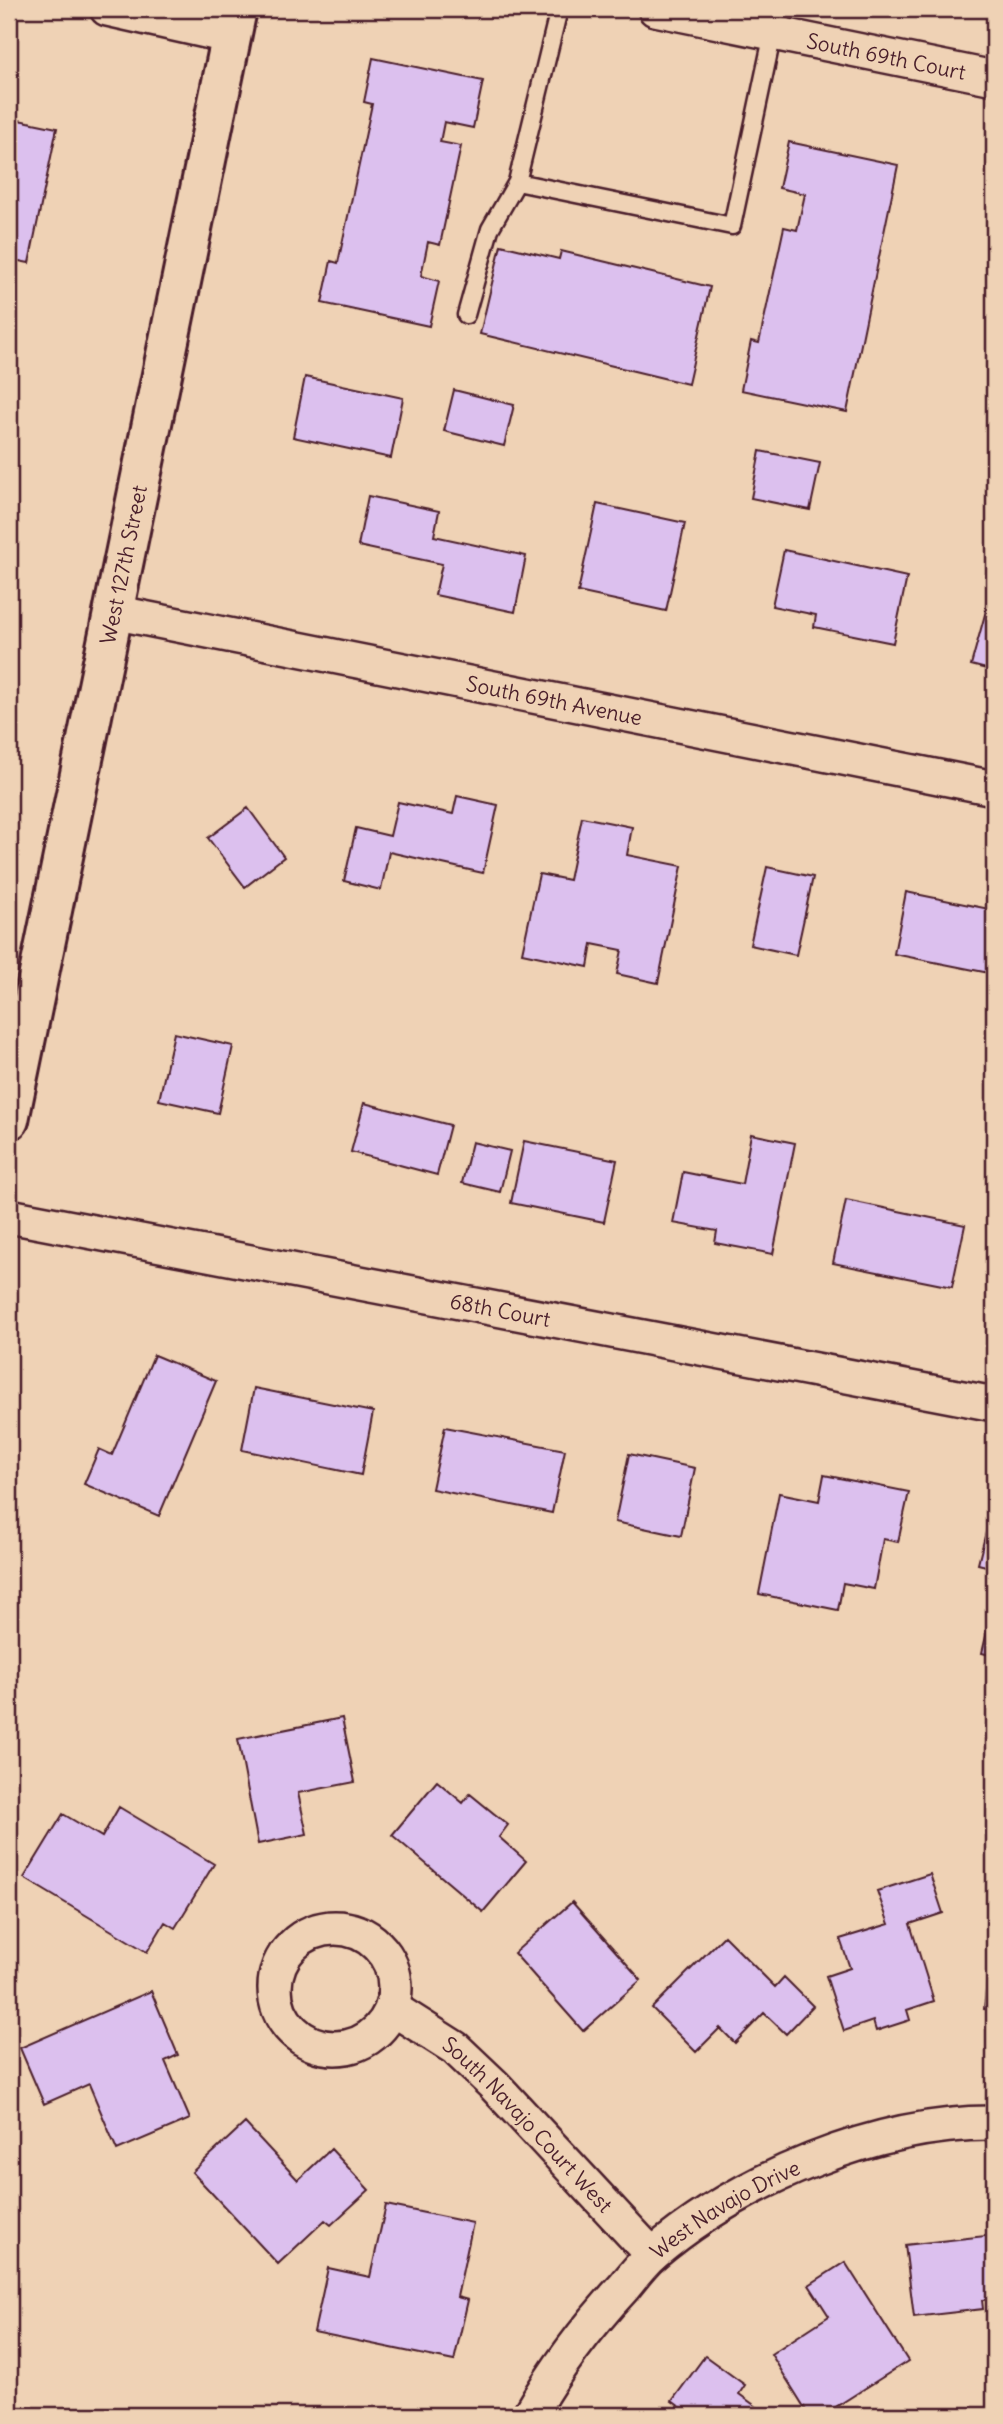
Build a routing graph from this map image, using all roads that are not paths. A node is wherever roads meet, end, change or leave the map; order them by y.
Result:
1 (107, 9) edge
2 (559, 9) edge
3 (655, 9) edge
4 (234, 23) edge
5 (773, 33) junction
6 (994, 78) edge
7 (517, 182) junction
8 (466, 315) dead end
9 (113, 612) junction
10 (994, 788) edge
11 (9, 1120) edge
12 (9, 1216) edge
13 (994, 1404) edge
14 (392, 2008) dead end
15 (994, 2123) edge
16 (652, 2255) junction
17 (529, 2415) edge

1 - 4 street
2 - 7 lane
3 - 5 street, South 69th Court
4 - 9 main road, West 127th Street
5 - 6 street, South 69th Court
5 - 7 lane
7 - 8 lane
9 - 10 street, South 69th Avenue
9 - 11 main road, West 127th Street
12 - 13 street, 68th Court
14 - 16 street, South Navajo Court West
15 - 16 street, West Navajo Drive
16 - 17 street, West Navajo Drive

